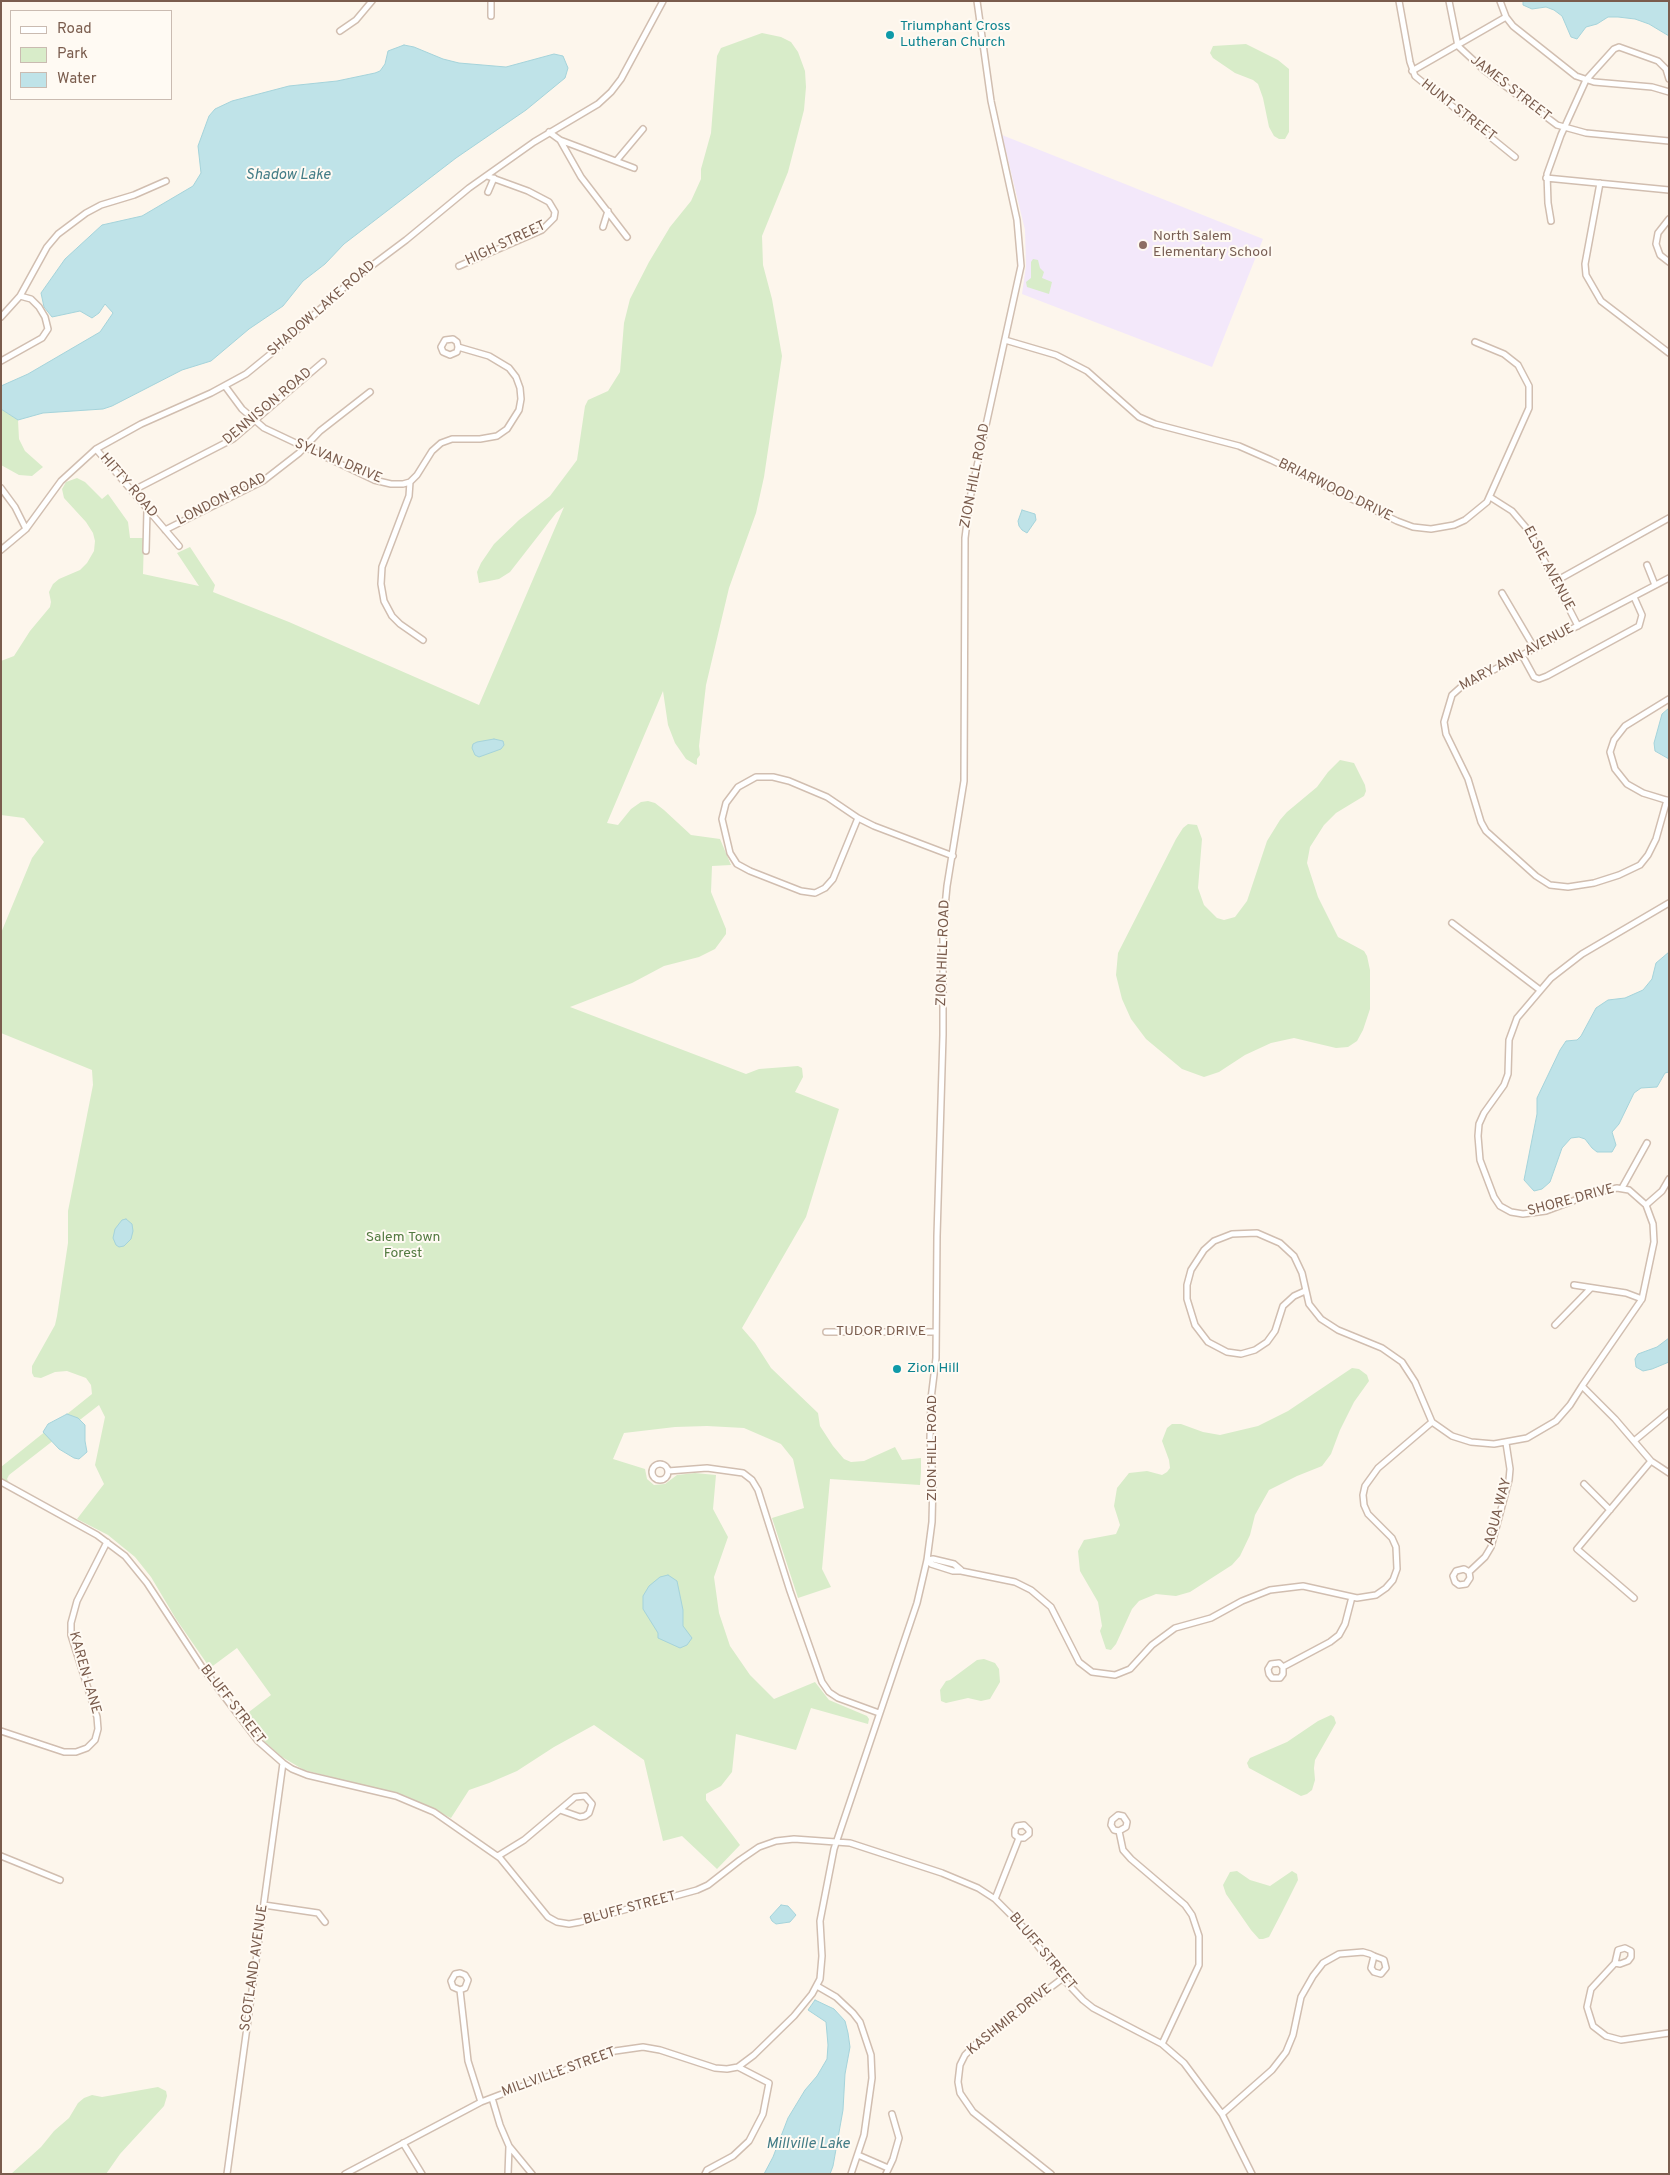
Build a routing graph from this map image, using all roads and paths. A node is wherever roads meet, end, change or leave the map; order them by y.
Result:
1 (372, 1) edge
2 (491, 1) edge
3 (663, 1) edge
4 (977, 1) edge
5 (1399, 1) edge
6 (1449, 1) edge
7 (1500, 1) edge
8 (491, 16) dead end
9 (1506, 18) junction
10 (340, 31) dead end
11 (1458, 46) junction
12 (1412, 71) junction
13 (1669, 79) edge
14 (1586, 80) junction
15 (1669, 92) edge
16 (1564, 128) junction
17 (643, 129) dead end
18 (550, 132) junction
19 (560, 140) junction
20 (1669, 141) edge
21 (1515, 157) dead end
22 (617, 160) junction
23 (634, 168) dead end
24 (487, 176) junction
25 (494, 178) junction
26 (1546, 178) junction
27 (166, 181) dead end
28 (1600, 183) junction
29 (1669, 190) edge
30 (488, 192) dead end
31 (608, 211) junction
32 (1669, 219) edge
33 (1551, 221) dead end
34 (603, 226) dead end
35 (627, 236) dead end
36 (1669, 262) edge
37 (459, 266) dead end
38 (20, 296) junction
39 (1, 316) edge
40 (1005, 340) junction
41 (1475, 342) dead end
42 (458, 347) dead end
43 (1669, 353) edge
44 (1, 361) edge
45 (322, 362) dead end
46 (225, 386) junction
47 (370, 392) dead end
48 (254, 422) junction
49 (305, 447) junction
50 (96, 449) junction
51 (410, 482) junction
52 (1, 488) edge
53 (132, 491) junction
54 (1490, 497) junction
55 (148, 509) junction
56 (1669, 518) edge
57 (26, 529) junction
58 (165, 530) junction
59 (179, 546) dead end
60 (2, 547) edge
61 (146, 551) dead end
62 (1647, 565) dead end
63 (1669, 578) edge
64 (1556, 581) junction
65 (1656, 585) junction
66 (1502, 593) dead end
67 (1634, 597) junction
68 (1578, 626) junction
69 (424, 640) dead end
70 (1535, 649) junction
71 (1522, 655) junction
72 (1669, 699) edge
73 (1668, 801) edge
74 (858, 818) junction
75 (953, 856) junction
76 (1669, 902) edge
77 (1452, 923) dead end
78 (1540, 990) junction
79 (1647, 1143) dead end
80 (1669, 1179) edge
81 (1622, 1188) junction
82 (1646, 1205) junction
83 (1574, 1286) dead end
84 (1591, 1288) junction
85 (1305, 1291) junction
86 (1642, 1299) junction
87 (1555, 1325) dead end
88 (826, 1332) dead end
89 (936, 1332) junction
90 (1582, 1386) junction
91 (1669, 1412) edge
92 (1432, 1422) junction
93 (1634, 1441) junction
94 (1506, 1443) junction
95 (1650, 1461) junction
96 (668, 1471) dead end
97 (1669, 1473) edge
98 (1, 1482) edge
99 (1584, 1484) dead end
100 (1610, 1510) junction
101 (107, 1542) junction
102 (927, 1560) junction
103 (1469, 1572) dead end
104 (1352, 1597) junction
105 (1634, 1598) dead end
106 (1283, 1667) dead end
107 (879, 1713) junction
108 (1, 1731) edge
109 (283, 1763) junction
110 (560, 1810) junction
111 (1120, 1831) dead end
112 (1019, 1838) dead end
113 (838, 1842) junction
114 (1, 1856) edge
115 (498, 1856) junction
116 (60, 1880) dead end
117 (995, 1899) junction
118 (264, 1905) junction
119 (325, 1922) dead end
120 (1374, 1956) dead end
121 (1615, 1963) dead end
122 (1063, 1978) junction
123 (817, 1986) junction
124 (460, 1990) dead end
125 (1669, 2033) edge
126 (1162, 2044) junction
127 (738, 2067) junction
128 (492, 2098) junction
129 (481, 2102) junction
130 (892, 2114) dead end
131 (1222, 2114) junction
132 (403, 2142) junction
133 (509, 2146) junction
134 (858, 2155) junction
135 (887, 2171) edge
136 (227, 2174) edge
137 (345, 2174) edge
138 (422, 2174) edge
139 (508, 2174) edge
140 (532, 2174) edge
141 (705, 2174) edge
142 (851, 2174) edge
143 (1051, 2174) edge
144 (1252, 2174) edge

1 - 10 street
2 - 8 street
3 - 18 street, SHADOW LAKE ROAD
4 - 40 street, ZION HILL ROAD
5 - 12 street, HUNT STREET
6 - 11 street, JAMES STREET
7 - 9 street
9 - 11 street
9 - 14 street
11 - 12 street
11 - 16 street, JAMES STREET
12 - 21 street, HUNT STREET
13 - 14 street
14 - 15 street
14 - 16 street
16 - 20 street, JAMES STREET
16 - 26 street
17 - 22 street
18 - 19 street
18 - 24 street, SHADOW LAKE ROAD
19 - 22 street
19 - 31 street
22 - 23 street
24 - 25 street, HIGH STREET
24 - 46 street, SHADOW LAKE ROAD
25 - 30 street
25 - 37 street, HIGH STREET
26 - 28 street
26 - 33 street
27 - 38 street
28 - 29 street
28 - 43 street
31 - 34 street
31 - 35 street
32 - 36 street
38 - 39 street
38 - 44 street
40 - 54 street, BRIARWOOD DRIVE
40 - 75 street, ZION HILL ROAD
41 - 54 street, BRIARWOOD DRIVE
42 - 51 street
45 - 48 street, DENNISON ROAD
46 - 48 street, SYLVAN DRIVE
46 - 50 street, SHADOW LAKE ROAD
47 - 49 street, LONDON ROAD
48 - 49 street, SYLVAN DRIVE
48 - 53 street, DENNISON ROAD
49 - 51 street, SYLVAN DRIVE
49 - 58 street, LONDON ROAD
50 - 53 street, HITTY ROAD
50 - 57 street, SHADOW LAKE ROAD
51 - 69 street
52 - 57 street
53 - 55 street, HITTY ROAD
54 - 64 street, ELSIE AVENUE
55 - 58 street, HITTY ROAD
55 - 61 street
56 - 64 street
57 - 60 street, SHADOW LAKE ROAD
58 - 59 street, HITTY ROAD
62 - 65 street
63 - 65 street, MARY ANN AVENUE
64 - 68 street, ELSIE AVENUE
65 - 67 street, MARY ANN AVENUE
66 - 70 street
67 - 68 street, MARY ANN AVENUE
67 - 71 street
68 - 70 street, MARY ANN AVENUE
70 - 71 street, MARY ANN AVENUE
71 - 73 street, MARY ANN AVENUE
72 - 73 street
74 - 74 street
74 - 75 street
75 - 89 street, ZION HILL ROAD
76 - 78 street, SHORE DRIVE
77 - 78 street
78 - 81 street, SHORE DRIVE
79 - 81 street
80 - 82 street
81 - 82 street, SHORE DRIVE
82 - 86 street
83 - 84 street
84 - 86 street
84 - 87 street
85 - 85 street
85 - 92 street
86 - 90 street
88 - 89 street, TUDOR DRIVE
89 - 102 street, ZION HILL ROAD
90 - 93 street
90 - 94 street
91 - 93 street
92 - 94 street
92 - 104 street
93 - 95 street
94 - 103 street, AQUA WAY
95 - 97 street
95 - 100 street
96 - 107 street
98 - 101 street, BLUFF STREET
99 - 100 street
100 - 105 street
101 - 108 street, KAREN LANE
101 - 109 street, BLUFF STREET
102 - 104 street
102 - 107 street, ZION HILL ROAD
104 - 106 street
107 - 113 street, ZION HILL ROAD
109 - 115 street, BLUFF STREET
109 - 118 street, SCOTLAND AVENUE
110 - 110 street
110 - 115 street
111 - 126 street
112 - 117 street
113 - 115 street, BLUFF STREET
113 - 117 street, BLUFF STREET
113 - 123 street
114 - 116 street
117 - 122 street, BLUFF STREET
118 - 119 street
118 - 136 street, SCOTLAND AVENUE
120 - 131 street
121 - 125 street
122 - 126 street, BLUFF STREET
122 - 143 street, KASHMIR DRIVE
123 - 127 street
123 - 134 street
124 - 129 street
126 - 131 street, BLUFF STREET
127 - 128 street, MILLVILLE STREET
127 - 141 street
128 - 129 street, MILLVILLE STREET
128 - 133 street
129 - 132 street, MILLVILLE STREET
130 - 135 street
131 - 144 street, BLUFF STREET
132 - 137 street, MILLVILLE STREET
132 - 138 street
133 - 139 street
133 - 140 street
134 - 135 street
134 - 142 street

